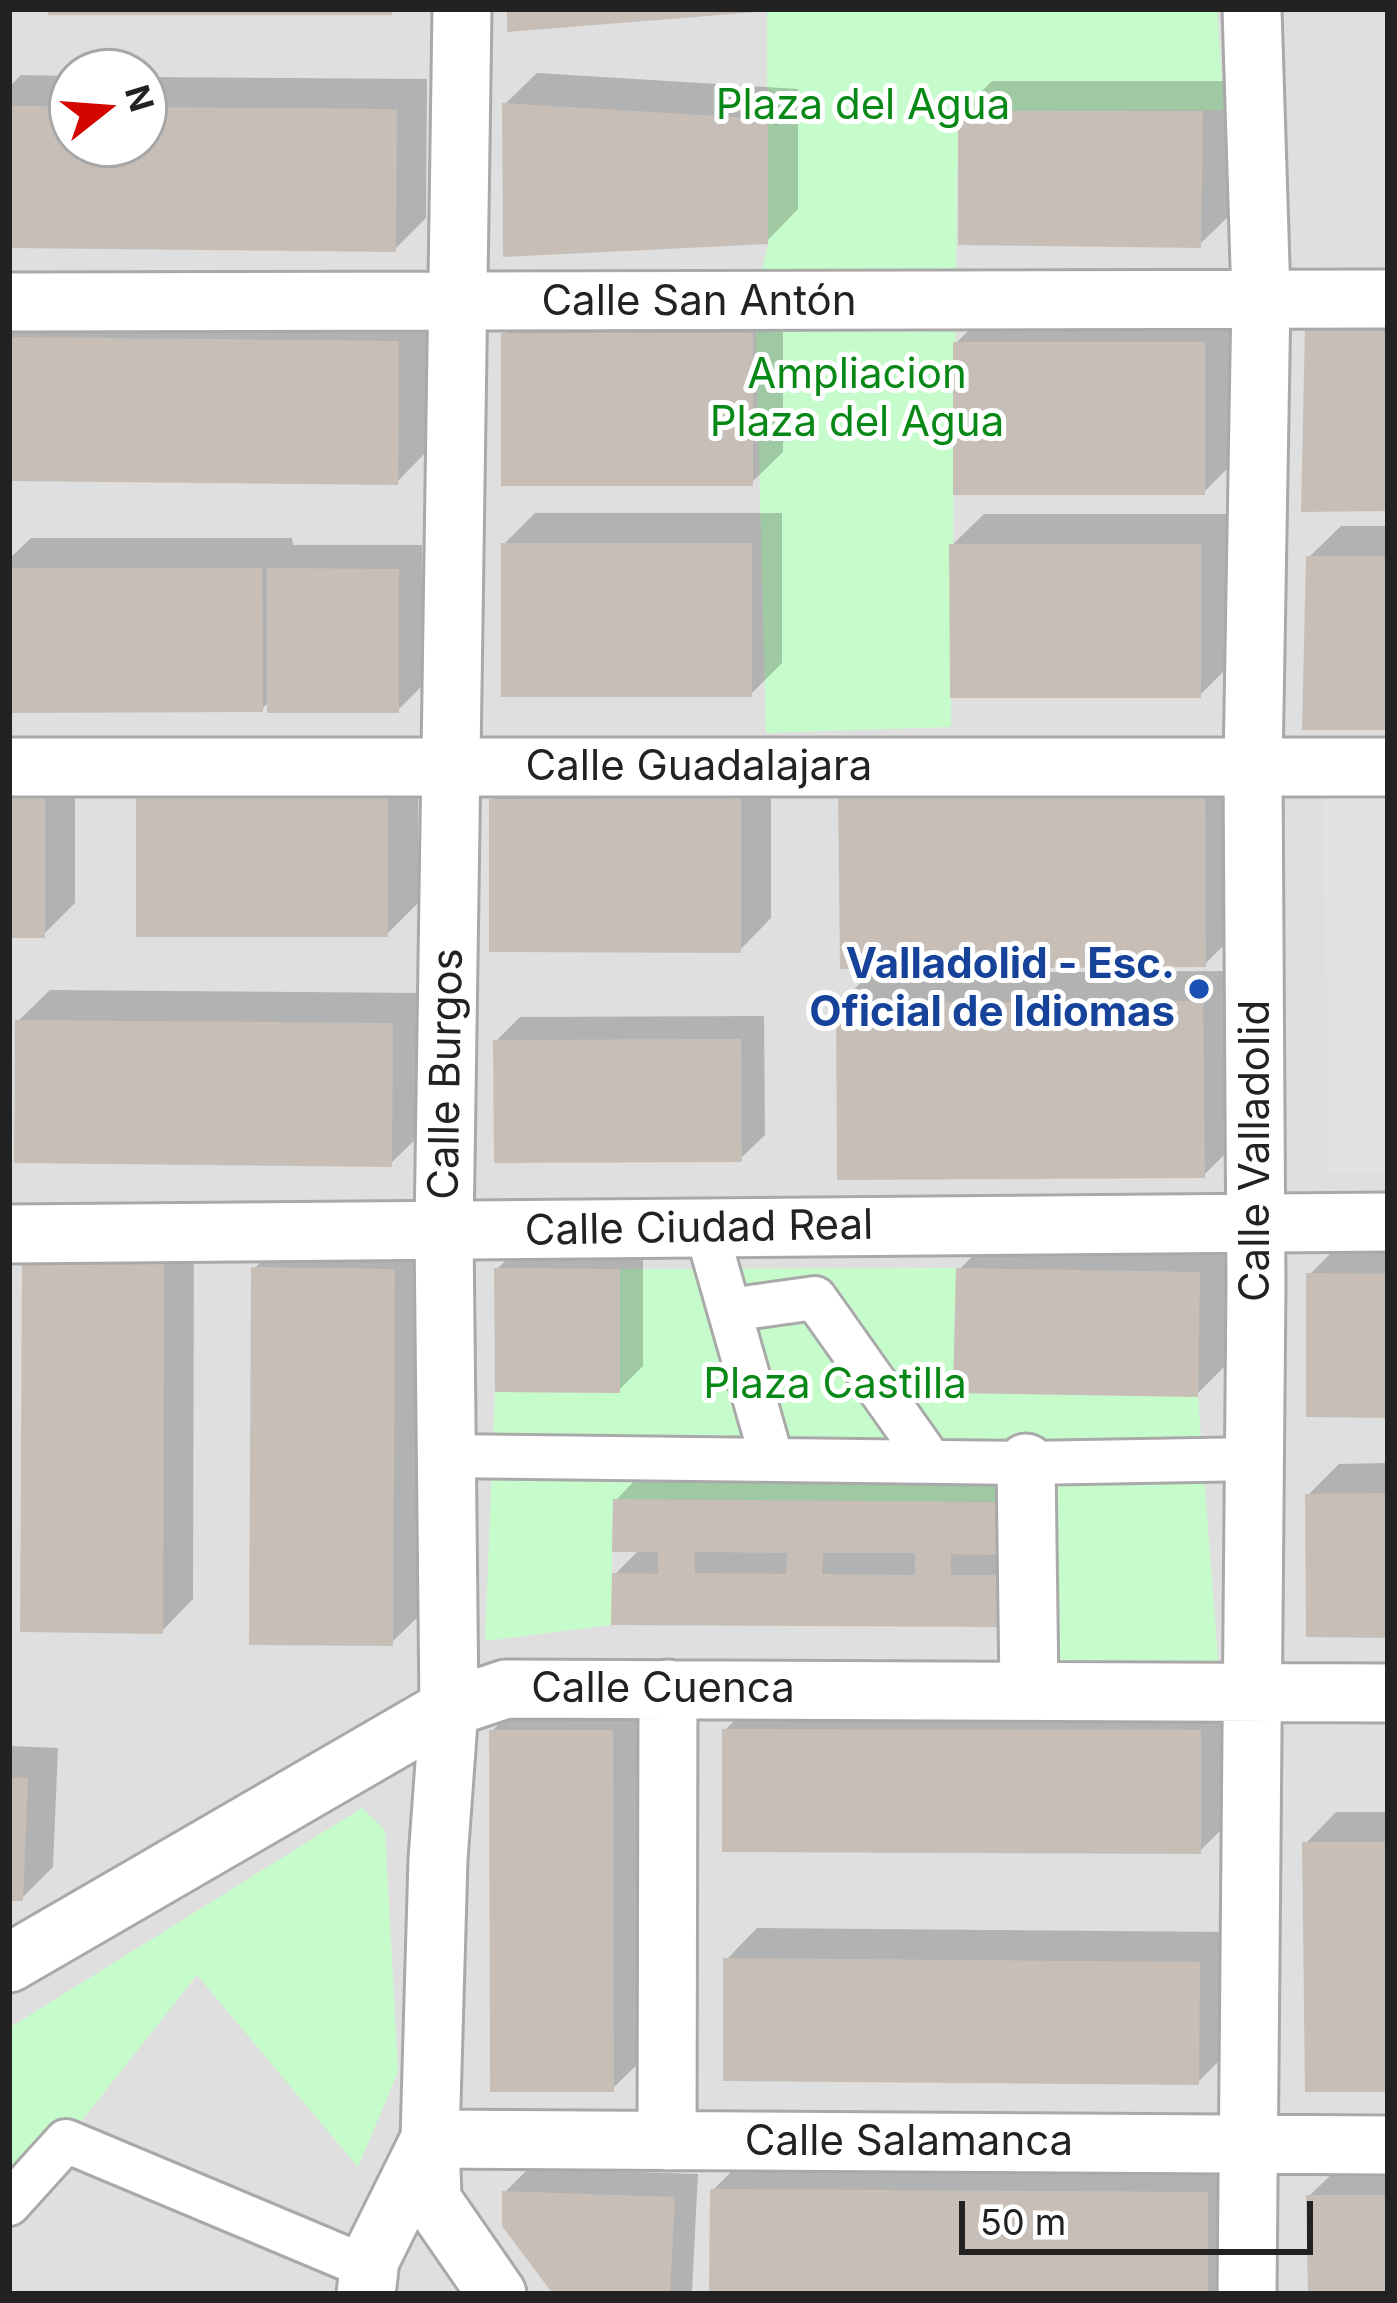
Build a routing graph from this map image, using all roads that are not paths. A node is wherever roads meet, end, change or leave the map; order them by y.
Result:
1 (462, 9) edge
2 (1252, 9) edge
3 (1261, 298) junction
4 (1388, 299) edge
5 (9, 302) edge
6 (459, 303) junction
7 (9, 767) edge
8 (452, 767) junction
9 (1252, 767) junction
10 (1388, 767) edge
11 (1256, 1222) junction
12 (1388, 1222) edge
13 (706, 1229) junction
14 (444, 1232) junction
15 (9, 1234) edge
16 (729, 1310) junction
17 (445, 1456) junction
18 (1256, 1459) junction
19 (772, 1460) junction
20 (931, 1462) junction
21 (1026, 1463) junction
22 (668, 1689) junction
23 (1029, 1691) junction
24 (1254, 1693) junction
25 (1388, 1693) edge
26 (448, 1708) junction
27 (9, 1964) edge
28 (430, 2139) junction
29 (667, 2140) junction
30 (1246, 2144) junction
31 (1388, 2145) edge
32 (9, 2204) edge
33 (368, 2281) edge
34 (497, 2294) edge
35 (1247, 2294) edge

1 - 6 street, Calle Burgos
2 - 3 street, Calle Valladolid
3 - 4 street, Calle San Antón
3 - 6 street, Calle San Antón
3 - 9 street, Calle Valladolid
5 - 6 street, Calle San Antón
6 - 8 street, Calle Burgos
7 - 8 street, Calle Guadalajara
8 - 9 street, Calle Guadalajara
8 - 14 street, Calle Burgos
9 - 10 street, Calle Guadalajara
9 - 11 street, Calle Valladolid
11 - 12 street, Calle Ciudad Real
11 - 13 street, Calle Ciudad Real
11 - 18 street, Calle Valladolid
13 - 14 street, Calle Ciudad Real
13 - 16 street
14 - 15 street, Calle Ciudad Real
14 - 17 street, Calle Burgos
16 - 19 street
16 - 20 street
17 - 19 street
17 - 26 street, Calle Burgos
18 - 21 street
18 - 24 street, Calle Valladolid
19 - 20 street
20 - 21 street
21 - 23 street
22 - 23 street, Calle Cuenca
22 - 26 street, Calle Cuenca
22 - 29 street
23 - 24 street, Calle Cuenca
24 - 25 street, Calle Cuenca
24 - 30 street, Calle Valladolid
26 - 27 street, Calle Cuenca
26 - 28 street, Calle Burgos
28 - 29 street, Calle Salamanca
28 - 33 street
28 - 34 street, Calle Burgos
29 - 30 street, Calle Salamanca
30 - 31 street, Calle Salamanca
30 - 35 street, Calle Valladolid
32 - 33 street

